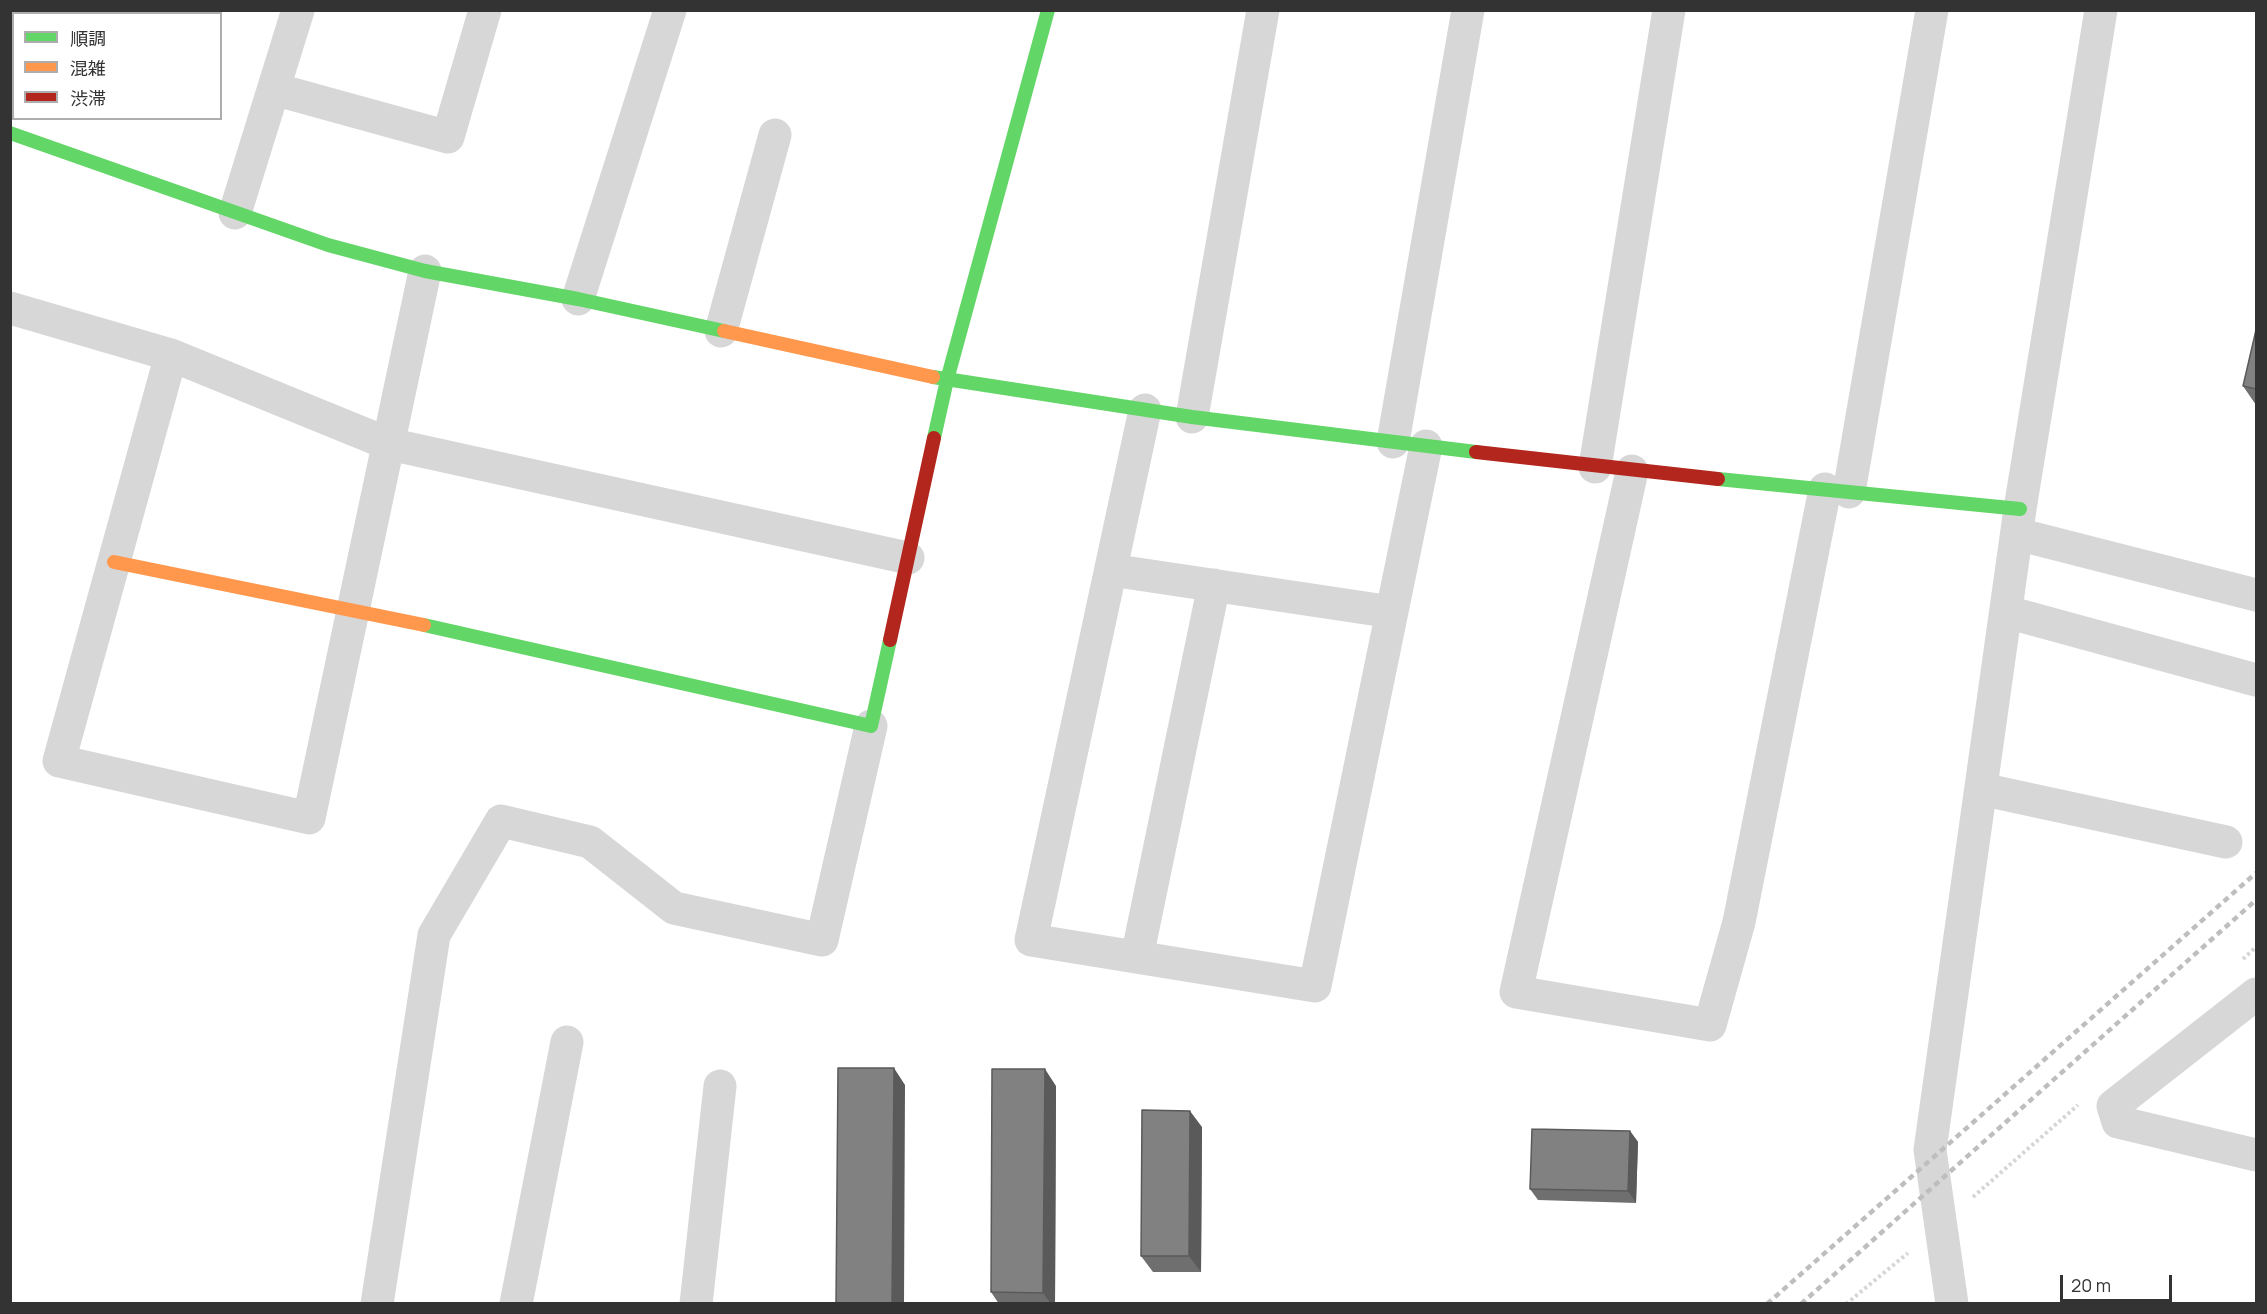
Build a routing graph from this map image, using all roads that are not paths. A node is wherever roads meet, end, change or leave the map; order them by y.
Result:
1 (485, 10) edge
2 (670, 10) edge
3 (1048, 10) edge
4 (1263, 10) edge
5 (1468, 10) edge
6 (1669, 10) edge
7 (1932, 10) edge
8 (2101, 10) edge
9 (289, 13) edge
10 (274, 89) junction
11 (10, 133) edge
12 (775, 135) dead end
13 (235, 213) junction
14 (425, 271) junction
15 (578, 299) junction
16 (10, 308) edge
17 (721, 331) junction
18 (171, 355) junction
19 (947, 380) junction
20 (1145, 410) junction
21 (1192, 417) junction
22 (1393, 442) junction
23 (390, 444) junction
24 (1426, 446) junction
25 (1595, 467) junction
26 (1632, 471) junction
27 (1837, 491) junction
28 (2019, 521) junction
29 (908, 558) junction
30 (114, 562) junction
31 (1111, 570) junction
32 (1214, 585) junction
33 (2256, 595) edge
34 (353, 609) junction
35 (1392, 612) junction
36 (2007, 612) junction
37 (2256, 680) edge
38 (871, 726) junction
39 (1981, 789) junction
40 (2226, 842) dead end
41 (1137, 957) junction
42 (2256, 994) edge
43 (567, 1042) dead end
44 (720, 1086) dead end
45 (2256, 1155) edge
46 (377, 1304) edge
47 (516, 1304) edge
48 (696, 1304) edge
49 (1952, 1304) edge

1 - 10 street
2 - 15 street
3 - 19 street
4 - 21 street
5 - 22 street
6 - 25 street
7 - 27 street
8 - 28 street
9 - 10 street
10 - 13 street
11 - 13 street
12 - 17 street
13 - 14 street
14 - 15 street
14 - 23 street
15 - 17 street
16 - 18 street
17 - 19 street
18 - 23 street
18 - 30 street
19 - 20 street
19 - 29 street
20 - 21 street
20 - 31 street
21 - 22 street
22 - 24 street
23 - 29 street
23 - 34 street
24 - 25 street
24 - 35 street
25 - 26 street
26 - 27 street
26 - 27 street
27 - 28 street
28 - 33 street
28 - 36 street
29 - 38 street
30 - 34 street
30 - 34 street
31 - 32 street
31 - 41 street
32 - 35 street
32 - 41 street
34 - 38 street
35 - 41 street
36 - 37 street
36 - 39 street
38 - 46 street
39 - 40 street
39 - 49 street
42 - 45 street
43 - 47 street
44 - 48 street

